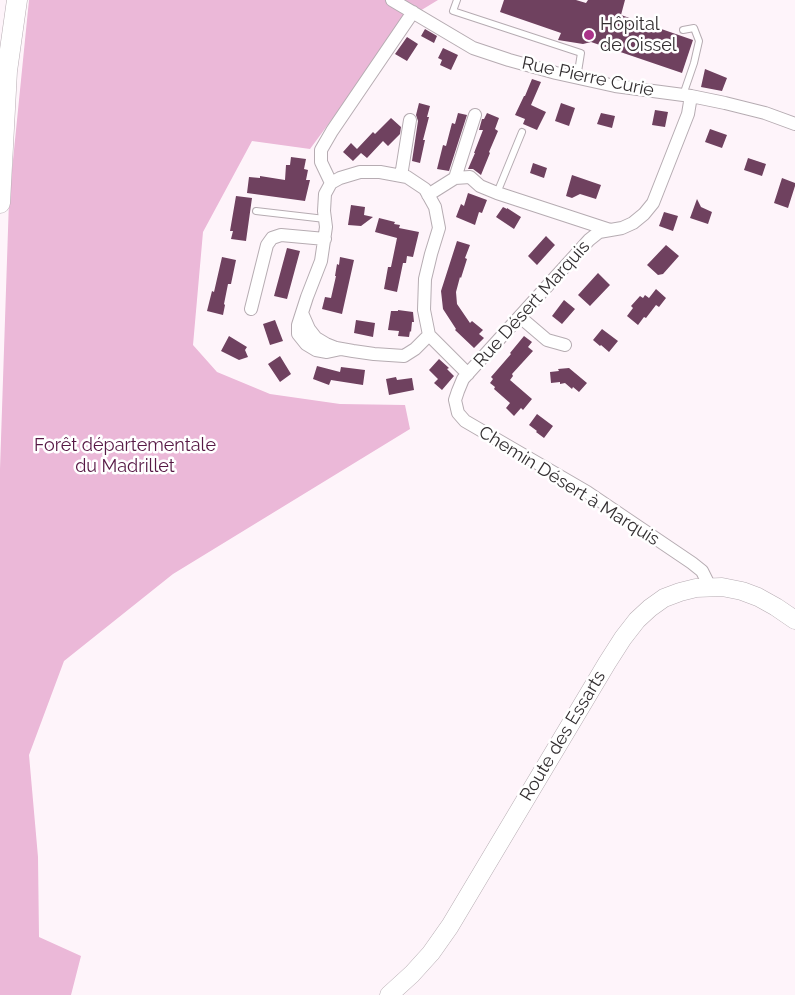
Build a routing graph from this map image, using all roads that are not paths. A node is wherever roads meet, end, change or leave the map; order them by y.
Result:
1 (3, 0) edge
2 (17, 0) edge
3 (392, 0) edge
4 (457, 0) edge
5 (413, 12) junction
6 (0, 24) edge
7 (684, 30) dead end
8 (577, 78) junction
9 (687, 96) junction
10 (475, 115) dead end
11 (410, 120) dead end
12 (795, 124) edge
13 (522, 132) dead end
14 (401, 176) junction
15 (455, 178) junction
16 (330, 183) junction
17 (497, 193) junction
18 (428, 195) junction
19 (0, 203) edge
20 (256, 211) dead end
21 (325, 219) junction
22 (610, 230) junction
23 (324, 239) junction
24 (250, 309) dead end
25 (520, 317) junction
26 (429, 335) junction
27 (565, 345) dead end
28 (468, 374) junction
29 (710, 587) junction
30 (795, 620) edge
31 (389, 995) edge

1 - 6 highway
2 - 19 highway
3 - 5 street, Rue Pierre Curie
4 - 8 lane
5 - 8 street, Rue Pierre Curie
5 - 16 street
7 - 9 lane
8 - 9 street, Rue Pierre Curie
9 - 12 street, Rue Pierre Curie
9 - 22 street, Rue Désert Marquis
10 - 15 street
11 - 14 street
13 - 17 lane
14 - 16 street
14 - 18 street
15 - 17 street
15 - 18 street
16 - 21 street
17 - 22 street
18 - 26 street
20 - 21 lane
21 - 23 street
22 - 25 street, Rue Désert Marquis
23 - 24 street
23 - 26 street
25 - 27 street
25 - 28 street, Rue Désert Marquis
26 - 28 street
28 - 29 street, Chemin Désert à Marquis
29 - 30 main road, Route des Essarts
29 - 31 main road, Route des Essarts

